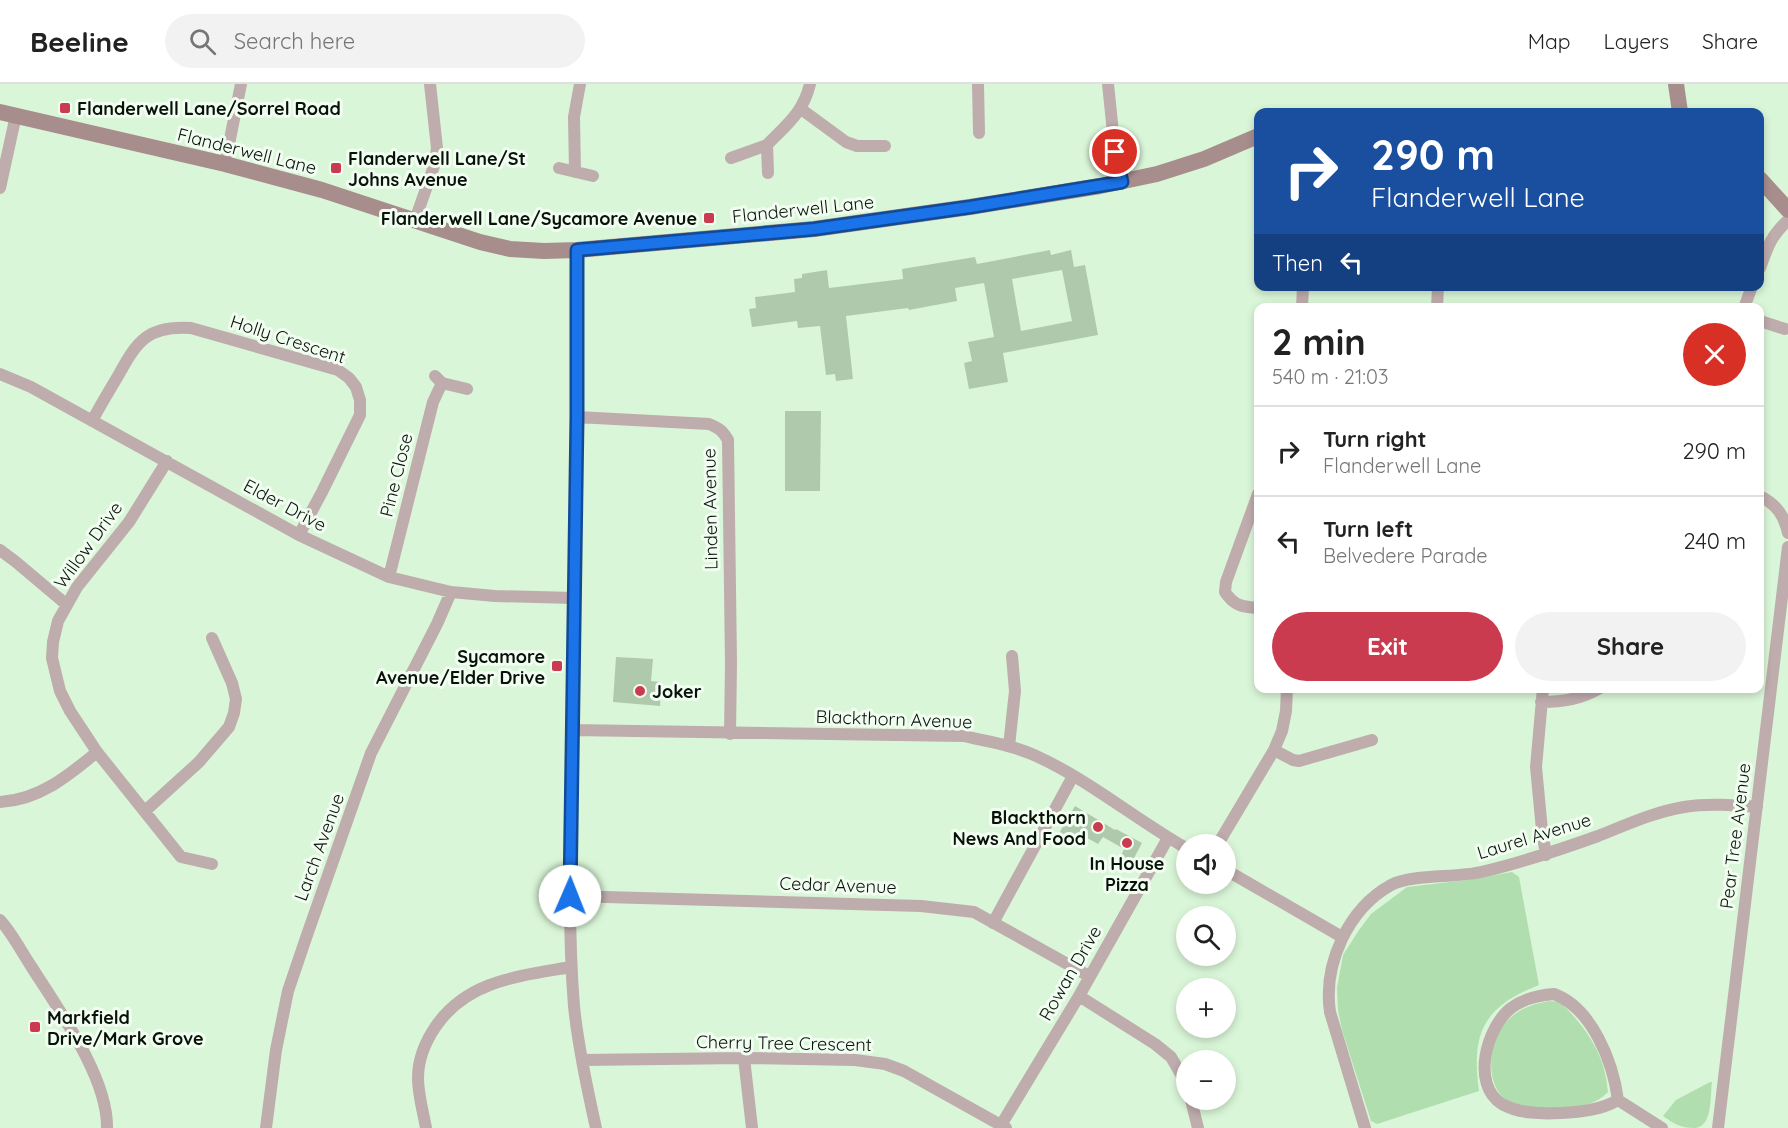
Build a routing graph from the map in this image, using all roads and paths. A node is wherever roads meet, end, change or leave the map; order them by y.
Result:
1 (242, 84) edge
2 (430, 84) edge
3 (580, 84) edge
4 (810, 84) edge
5 (978, 84) edge
6 (1108, 84) edge
7 (1676, 84) edge
8 (1679, 108) edge
9 (801, 110) junction
10 (8, 114) edge
11 (979, 133) dead end
12 (1254, 138) edge
13 (766, 145) junction
14 (885, 146) dead end
15 (731, 158) dead end
16 (225, 164) junction
17 (558, 168) dead end
18 (575, 172) junction
19 (768, 173) dead end
20 (593, 176) dead end
21 (1122, 182) junction
22 (1764, 183) edge
23 (0, 188) edge
24 (1788, 210) edge
25 (414, 220) junction
26 (1788, 220) edge
27 (577, 250) junction
28 (1764, 256) edge
29 (1764, 322) edge
30 (1785, 329) dead end
31 (0, 374) edge
32 (466, 389) dead end
33 (577, 417) junction
34 (92, 421) junction
35 (167, 461) junction
36 (1764, 498) edge
37 (1254, 505) edge
38 (1788, 533) edge
39 (299, 535) junction
40 (1788, 547) edge
41 (0, 550) edge
42 (389, 578) junction
43 (451, 592) junction
44 (574, 598) junction
45 (66, 605) junction
46 (1254, 608) edge
47 (212, 638) dead end
48 (1012, 656) dead end
49 (1287, 693) edge
50 (1542, 693) edge
51 (1591, 693) edge
52 (1541, 702) junction
53 (572, 730) junction
54 (730, 734) junction
55 (1372, 740) dead end
56 (1009, 746) junction
57 (1274, 750) junction
58 (97, 752) junction
59 (1073, 776) junction
60 (0, 802) edge
61 (1756, 807) junction
62 (145, 811) junction
63 (1224, 834) edge
64 (1168, 838) junction
65 (1176, 842) edge
66 (1546, 855) junction
67 (212, 864) dead end
68 (1236, 876) edge
69 (570, 896) junction
70 (0, 920) edge
71 (993, 923) junction
72 (1342, 938) junction
73 (571, 967) junction
74 (1089, 976) junction
75 (1079, 996) junction
76 (744, 1058) junction
77 (582, 1060) junction
78 (1176, 1066) edge
79 (1618, 1100) junction
80 (1194, 1110) edge
81 (1004, 1127) edge
82 (107, 1128) edge
83 (266, 1128) edge
84 (426, 1128) edge
85 (596, 1128) edge
86 (752, 1128) edge
87 (1198, 1128) edge
88 (1365, 1128) edge
89 (1662, 1128) edge
90 (1718, 1128) edge

1 - 16 street
2 - 25 street
3 - 18 street
4 - 9 street
5 - 11 street
6 - 21 street
7 - 8 street
9 - 13 street
9 - 14 street
10 - 16 street, Flanderwell Lane
10 - 23 street
12 - 21 street, Flanderwell Lane
13 - 15 street
13 - 19 street
16 - 25 street, Flanderwell Lane
17 - 18 street
18 - 20 street
21 - 27 street, Flanderwell Lane
22 - 24 street
25 - 27 street, Flanderwell Lane
26 - 28 street
27 - 33 street
29 - 30 street
31 - 34 street, Elder Drive
32 - 42 street, Pine Close
33 - 44 street
33 - 54 street, Linden Avenue
34 - 35 street, Elder Drive
34 - 39 street, Holly Crescent
35 - 39 street, Elder Drive
35 - 45 street, Willow Drive
36 - 38 street
37 - 46 street
39 - 42 street, Elder Drive
40 - 61 street, Pear Tree Avenue
41 - 45 street
42 - 43 street, Elder Drive
43 - 44 street, Elder Drive
43 - 83 street, Larch Avenue
44 - 53 street
45 - 58 street, Willow Drive
47 - 62 street
48 - 56 street
49 - 57 street
50 - 52 street
51 - 52 street
52 - 66 street
53 - 54 street, Blackthorn Avenue
53 - 69 street
54 - 56 street, Blackthorn Avenue
55 - 57 street
56 - 59 street, Blackthorn Avenue
57 - 63 street
58 - 60 street
58 - 62 street, Willow Drive
59 - 64 street, Blackthorn Avenue
59 - 71 street
61 - 66 street, Laurel Avenue
61 - 90 street, Pear Tree Avenue
62 - 67 street, Willow Drive
64 - 65 street, Blackthorn Avenue
64 - 74 street, Rowan Drive
66 - 72 street, Laurel Avenue
68 - 72 street
69 - 71 street, Cedar Avenue
69 - 73 street
70 - 82 street
71 - 74 street, Cedar Avenue
72 - 88 street, Laurel Avenue
73 - 77 street
73 - 84 street
74 - 75 street, Rowan Drive
75 - 78 street
75 - 81 street, Rowan Drive
76 - 77 street, Cherry Tree Crescent
76 - 81 street, Cherry Tree Crescent
76 - 86 street
77 - 85 street
79 - 79 street
79 - 89 street
80 - 87 street

